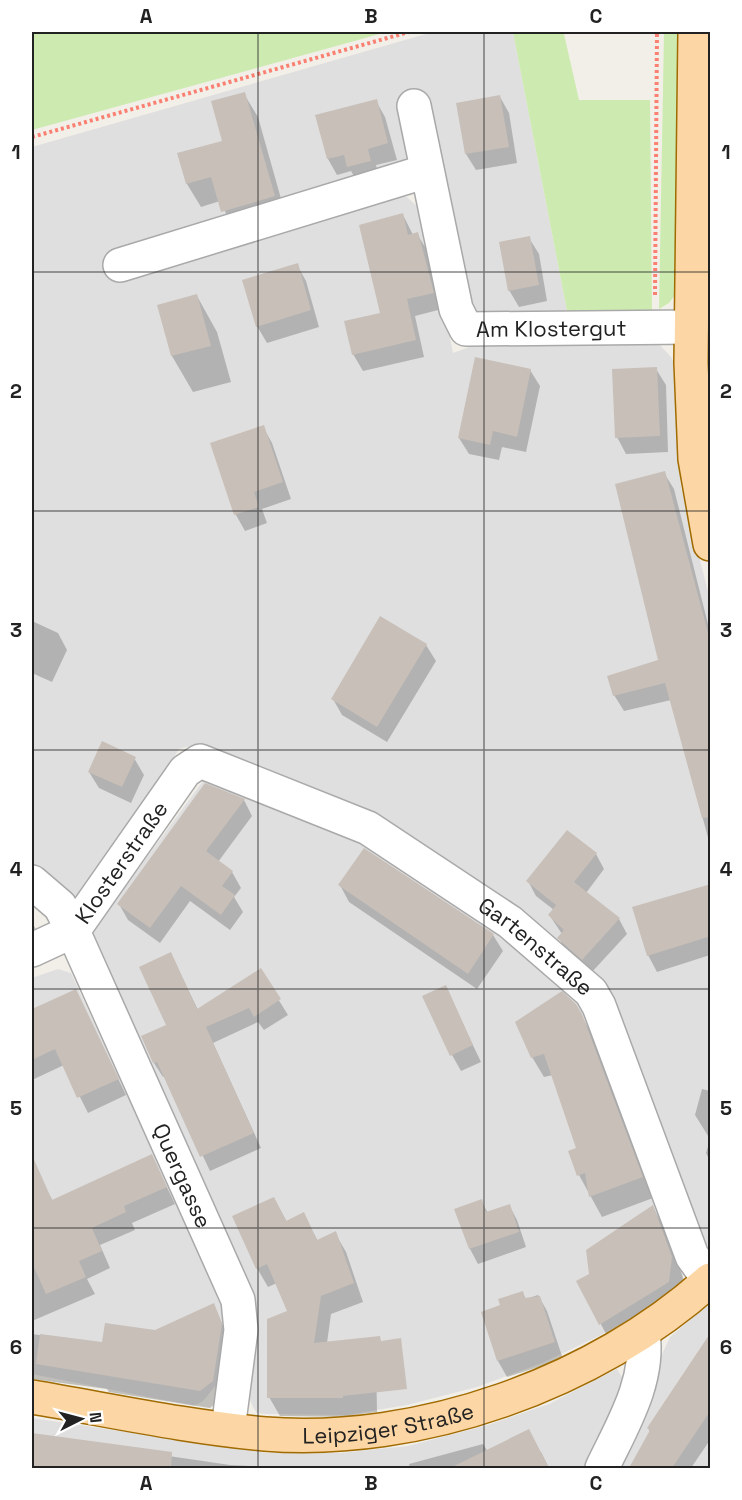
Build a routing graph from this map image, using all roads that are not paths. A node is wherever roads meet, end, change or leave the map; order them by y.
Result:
1 (695, 32) edge
2 (414, 106) dead end
3 (427, 171) junction
4 (120, 265) dead end
5 (691, 327) junction
6 (711, 544) edge
7 (200, 761) joint
8 (32, 882) edge
9 (73, 931) junction
10 (32, 950) edge
11 (710, 1280) edge
12 (643, 1333) junction
13 (32, 1397) edge
14 (228, 1429) junction
15 (602, 1468) edge

1 - 5 main road
2 - 3 street, Am Klostergut
3 - 4 street
3 - 5 street, Am Klostergut
5 - 6 main road
7 - 9 street, Klosterstraße
7 - 11 street, Gartenstraße
8 - 9 street, Quergasse
9 - 10 street, Klosterstraße
9 - 14 street, Quergasse
11 - 12 main road, Leipziger Straße
12 - 14 main road, Leipziger Straße
12 - 15 street
13 - 14 main road, Leipziger Straße

